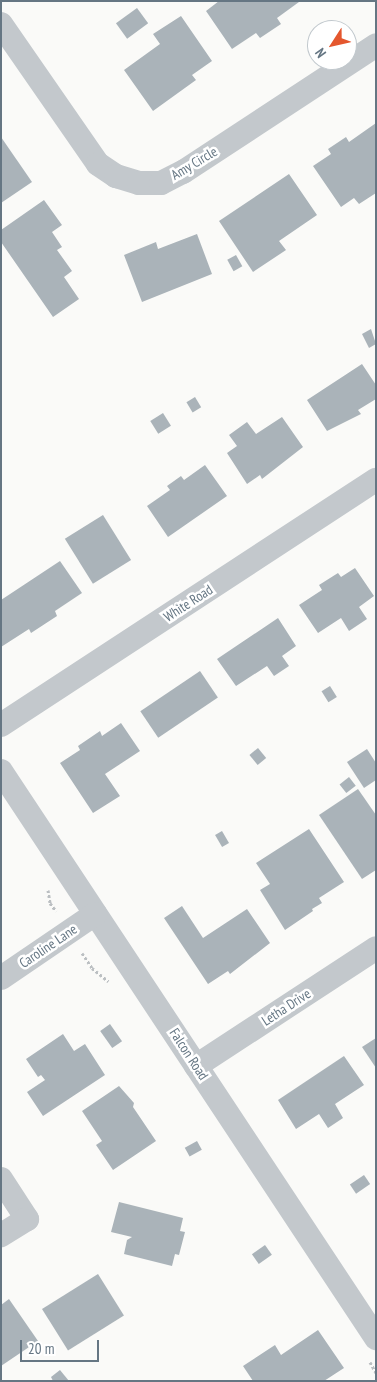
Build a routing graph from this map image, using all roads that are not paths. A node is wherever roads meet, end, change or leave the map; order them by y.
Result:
1 (1, 24) edge
2 (376, 45) edge
3 (376, 480) edge
4 (1, 725) edge
5 (1, 771) edge
6 (95, 914) junction
7 (376, 948) edge
8 (1, 978) edge
9 (196, 1066) junction
10 (1, 1179) edge
11 (1, 1236) edge
12 (376, 1338) edge

1 - 2 street, Amy Circle
3 - 4 street, White Road
5 - 6 street, Falcon Road
6 - 8 street, Caroline Lane
6 - 9 street, Falcon Road
7 - 9 street, Letha Drive
9 - 12 street, Falcon Road
10 - 11 street

